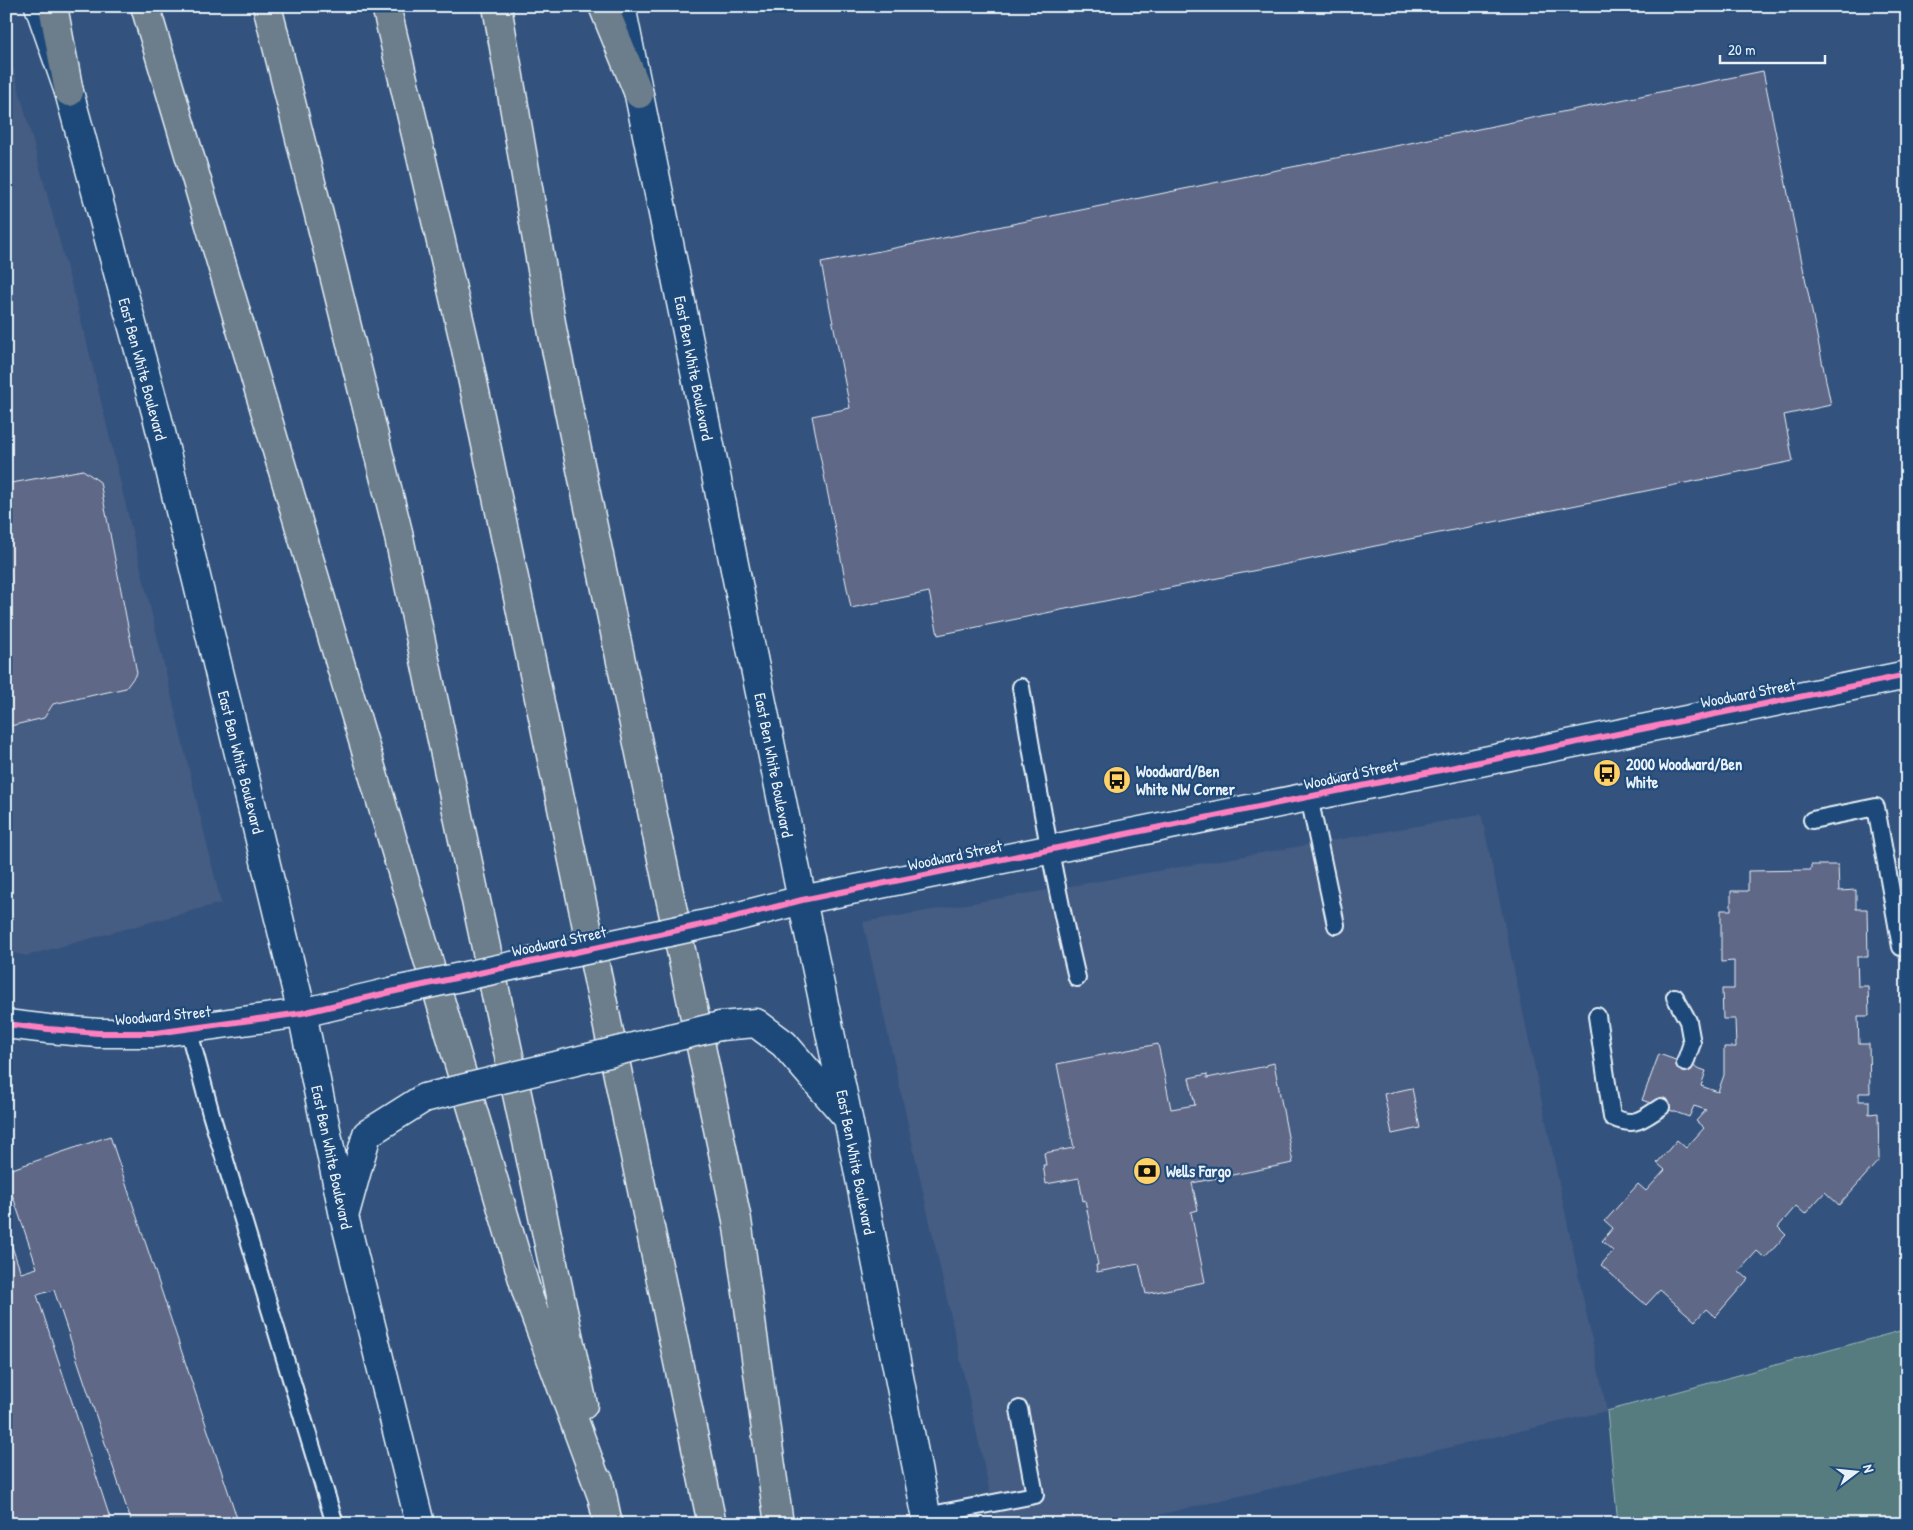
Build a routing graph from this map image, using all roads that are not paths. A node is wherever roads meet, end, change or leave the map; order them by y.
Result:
1 (39, 6) edge
2 (53, 6) edge
3 (145, 6) edge
4 (266, 6) edge
5 (386, 6) edge
6 (497, 6) edge
7 (603, 6) edge
8 (621, 6) edge
9 (69, 92) junction
10 (639, 94) junction
11 (1907, 675) edge
12 (1021, 687) dead end
13 (1309, 796) junction
14 (1812, 820) dead end
15 (1048, 850) junction
16 (802, 900) junction
17 (1336, 925) dead end
18 (1901, 947) dead end
19 (1077, 978) dead end
20 (1675, 997) dead end
21 (302, 1013) junction
22 (1597, 1016) dead end
23 (6, 1024) edge
24 (188, 1028) junction
25 (1685, 1063) dead end
26 (1661, 1107) dead end
27 (848, 1118) junction
28 (344, 1216) junction
29 (1019, 1409) dead end
30 (606, 1511) edge
31 (927, 1520) edge
32 (335, 1524) edge
33 (420, 1524) edge
34 (712, 1524) edge
35 (779, 1524) edge

1 - 9 main road, East Ben White Boulevard
2 - 9 highway
3 - 30 highway
4 - 30 highway
5 - 34 highway
6 - 35 highway
7 - 10 highway
8 - 10 main road, East Ben White Boulevard
9 - 21 main road, East Ben White Boulevard
10 - 16 main road, East Ben White Boulevard
11 - 13 main road, Woodward Street
12 - 15 lane
13 - 15 main road, Woodward Street
13 - 17 lane
14 - 18 lane
15 - 16 main road, Woodward Street
15 - 19 lane
16 - 21 main road, Woodward Street, bridge
16 - 27 main road, East Ben White Boulevard
20 - 25 lane
21 - 24 main road, Woodward Street
21 - 28 main road, East Ben White Boulevard
22 - 26 lane
23 - 24 main road, Woodward Street
24 - 32 lane
27 - 28 main road, bridge
27 - 31 main road, East Ben White Boulevard
28 - 33 main road, East Ben White Boulevard
29 - 31 lane

